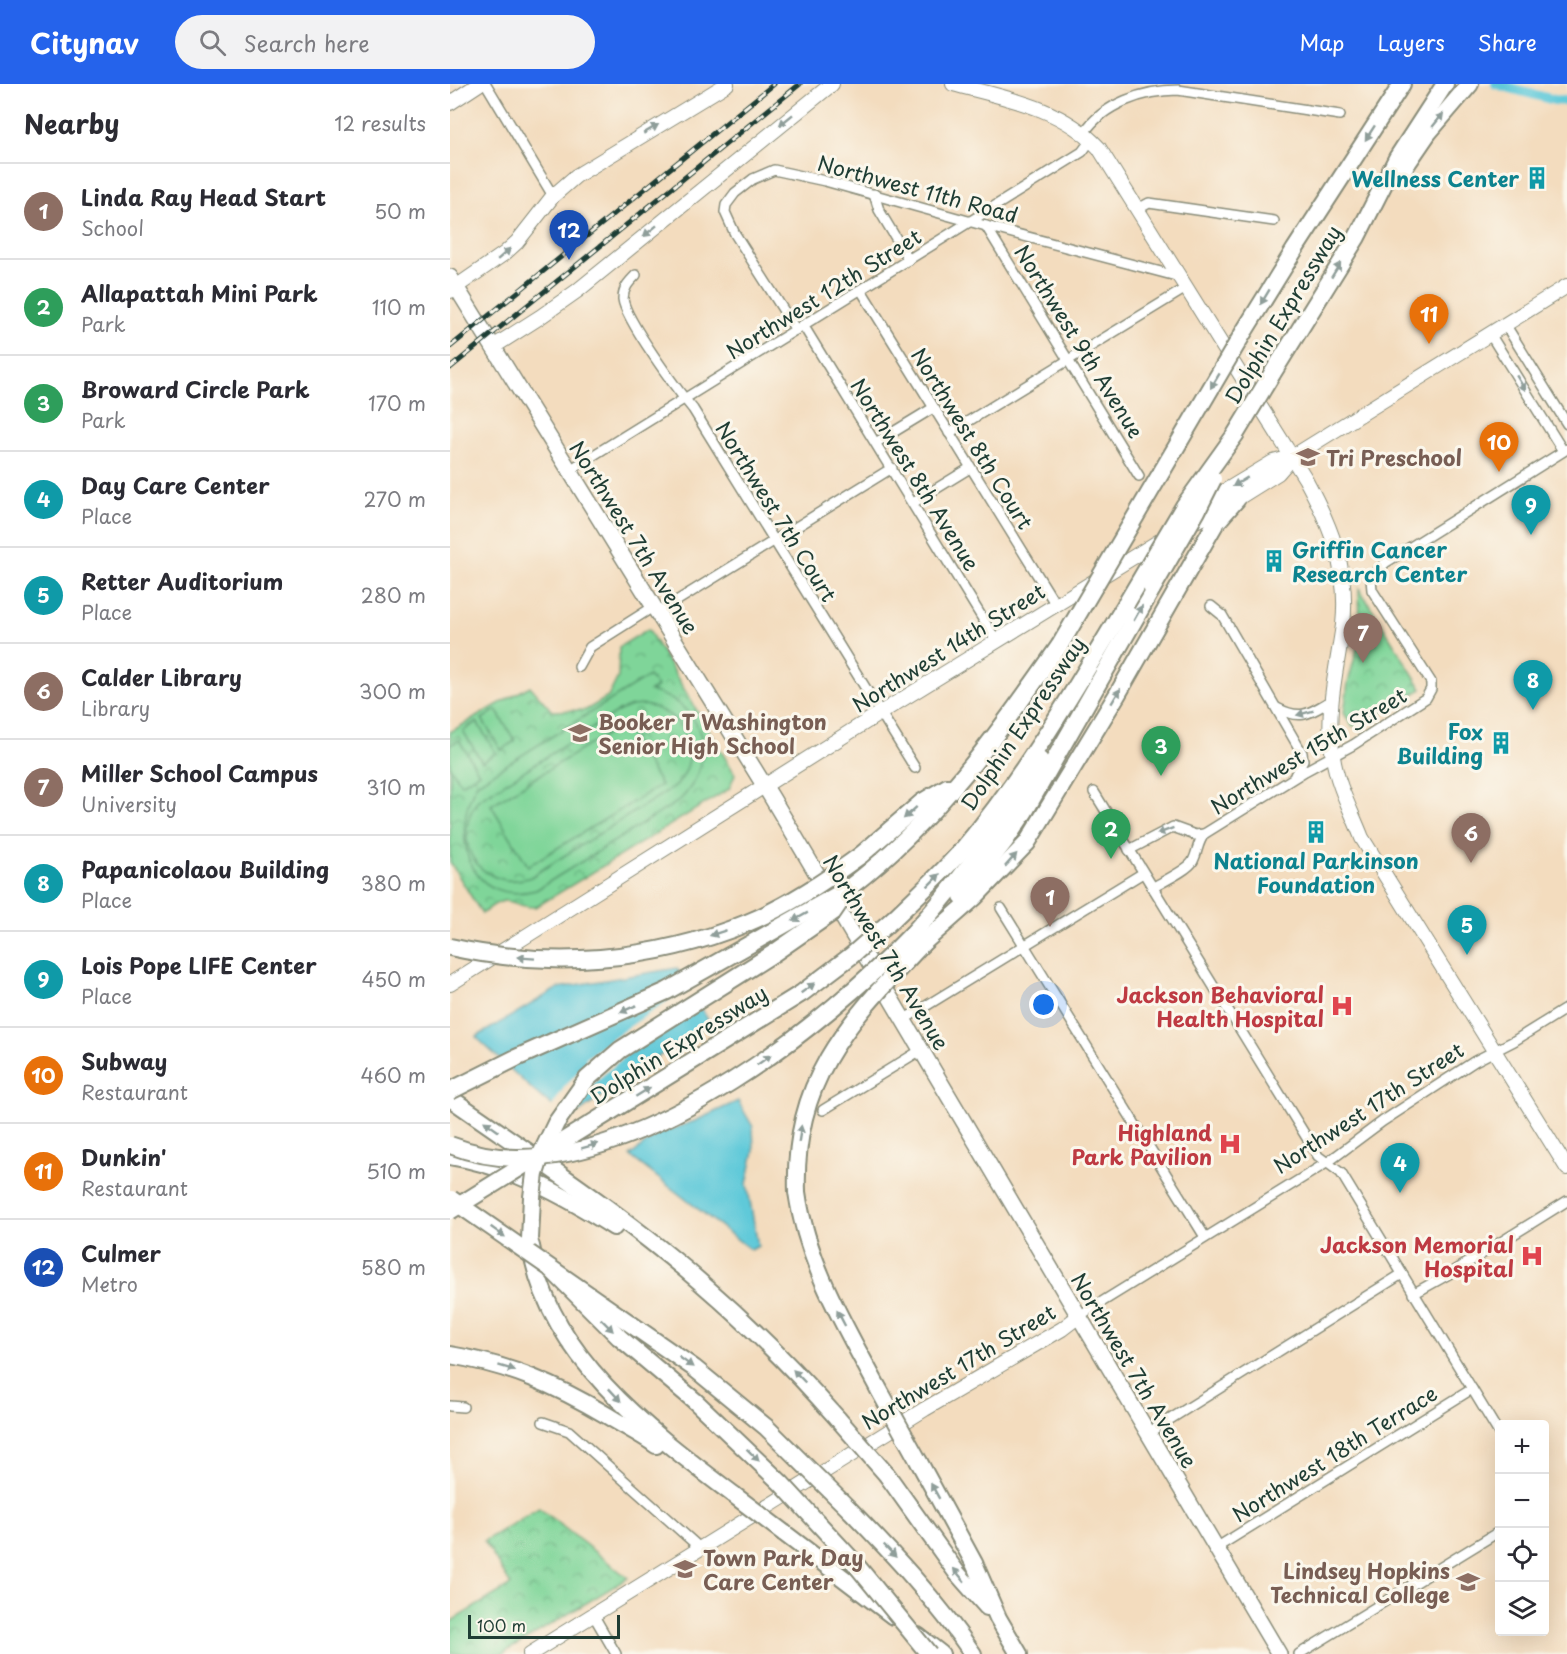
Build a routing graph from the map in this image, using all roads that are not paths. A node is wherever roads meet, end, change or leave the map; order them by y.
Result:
1 (479, 84) edge
2 (486, 84) edge
3 (727, 84) edge
4 (832, 84) edge
5 (954, 84) edge
6 (1402, 84) edge
7 (1445, 84) edge
8 (1470, 84) edge
9 (450, 103) edge
10 (1340, 116) dead end
11 (1088, 137) junction
12 (874, 194) junction
13 (553, 196) junction
14 (726, 205) joint
15 (1138, 209) junction
16 (1274, 221) dead end
17 (970, 222) junction
18 (986, 226) junction
19 (1357, 237) junction
20 (909, 260) junction
21 (636, 275) dead end
22 (1183, 282) junction
23 (452, 285) edge
24 (1567, 286) edge
25 (861, 290) junction
26 (1505, 324) junction
27 (799, 328) junction
28 (1490, 334) junction
29 (493, 347) junction
30 (1067, 361) junction
31 (684, 399) junction
32 (933, 408) junction
33 (1567, 424) edge
34 (949, 433) junction
35 (1234, 435) junction
36 (877, 442) junction
37 (1565, 450) edge
38 (1292, 457) junction
39 (892, 468) junction
40 (970, 468) junction
41 (568, 471) junction
42 (1139, 476) dead end
43 (1237, 499) junction
44 (913, 503) junction
45 (1194, 520) junction
46 (774, 541) junction
47 (1056, 605) junction
48 (1211, 606) dead end
49 (655, 610) junction
50 (997, 642) junction
51 (579, 667) dead end
52 (1332, 700) junction
53 (1277, 708) junction
54 (1062, 710) junction
55 (880, 713) junction
56 (1332, 756) junction
57 (915, 768) dead end
58 (1294, 778) junction
59 (958, 781) junction
60 (764, 786) junction
61 (1094, 792) dead end
62 (1204, 834) junction
63 (1129, 850) junction
64 (1143, 873) junction
65 (850, 887) junction
66 (1152, 888) junction
67 (1001, 908) dead end
68 (918, 938) junction
69 (1025, 945) junction
70 (450, 947) edge
71 (450, 984) edge
72 (1567, 1008) edge
73 (903, 1020) junction
74 (921, 1050) junction
75 (1495, 1051) junction
76 (450, 1091) edge
77 (450, 1098) edge
78 (823, 1110) dead end
79 (450, 1145) edge
80 (450, 1156) edge
81 (1328, 1162) junction
82 (1567, 1167) edge
83 (450, 1198) edge
84 (1567, 1201) edge
85 (450, 1211) edge
86 (643, 1236) junction
87 (1206, 1237) junction
88 (551, 1269) junction
89 (1402, 1274) junction
90 (1413, 1294) junction
91 (1079, 1316) junction
92 (450, 1355) edge
93 (1472, 1389) junction
94 (450, 1406) edge
95 (463, 1407) dead end
96 (543, 1422) dead end
97 (1495, 1427) edge
98 (1148, 1433) junction
99 (686, 1459) junction
100 (1495, 1534) edge
101 (1216, 1548) junction
102 (701, 1549) junction
103 (594, 1616) junction
104 (998, 1618) junction
105 (530, 1654) edge
106 (616, 1654) edge
107 (929, 1654) edge
108 (941, 1654) edge
109 (973, 1654) edge
110 (1019, 1654) edge
111 (1279, 1654) edge
112 (1299, 1654) edge

1 - 9 street
2 - 13 street
13 -> 3 street
4 -> 29 street
5 - 11 street
6 -> 59 highway, Dolphin Expressway, bridge
7 - 19 highway, Dolphin Expressway
19 -> 8 highway
10 - 11 street, Northwest 12th Street
11 - 15 street
11 - 17 street, Northwest 12th Street
12 - 14 street, Northwest 11th Road
12 - 17 street, Northwest 11th Road
12 - 20 street
23 -> 13 street
14 - 27 street, Northwest 8th Avenue
15 - 16 street
15 - 22 street
17 - 18 street, Northwest 11th Road
17 - 20 street, Northwest 12th Street
18 - 22 street, Northwest 11th Road
18 - 30 street, Northwest 9th Avenue
35 -> 19 highway, Dolphin Expressway, bridge
20 - 25 street, Northwest 12th Street
21 - 31 street, Northwest 7th Court
22 - 30 street
22 - 38 street
23 - 29 main road, Northwest 7th Avenue
24 - 26 street, Northwest 14th Street
25 - 27 street, Northwest 12th Street
25 - 32 street, Northwest 8th Court
26 - 28 street, Northwest 14th Street
26 - 33 street
27 - 31 street, Northwest 12th Street
27 - 36 street, Northwest 8th Avenue
28 -> 37 street
28 - 38 street, Northwest 14th Street
29 - 41 main road, Northwest 7th Avenue
30 - 34 street
30 - 42 street, Northwest 9th Avenue
31 - 41 street, Northwest 12th Street
31 - 46 street, Northwest 7th Court
32 - 34 street, Northwest 8th Court
32 - 36 street
34 - 40 street, Northwest 8th Court
35 - 54 highway, Dolphin Expressway, bridge
68 -> 35 highway, bridge
36 - 39 street, Northwest 8th Avenue
37 - 56 street, Northwest 15th Street
38 - 43 street, Northwest 14th Street
38 -> 45 street, Northwest 14th Street
38 - 52 street
39 - 44 street, Northwest 8th Avenue
39 - 46 street
40 - 44 street
40 - 47 street, Northwest 8th Court
41 - 49 main road, Northwest 7th Avenue
43 - 45 street, Northwest 14th Street
68 -> 43 highway
44 - 50 street, Northwest 8th Avenue
45 - 47 street, Northwest 14th Street
46 - 49 street
46 - 55 street, Northwest 7th Court
47 - 50 street, Northwest 14th Street
48 - 53 street
49 - 51 street
49 - 60 main road, Northwest 7th Avenue
50 - 55 street, Northwest 14th Street
52 -> 53 street
52 - 56 street
53 - 58 street
54 - 68 highway
85 -> 54 highway, Dolphin Expressway, bridge
55 - 57 street, Northwest 7th Court
55 - 60 street, Northwest 14th Street
56 - 58 street, Northwest 15th Street
56 - 75 street
58 - 62 street, Northwest 15th Street
59 - 65 highway, Dolphin Expressway
59 -> 70 highway, bridge
60 - 71 street, Northwest 14th Street
60 - 73 main road, Northwest 7th Avenue
61 - 63 street
62 -> 63 street, Northwest 15th Street
62 - 66 street, Northwest 15th Street
63 - 64 street
64 - 66 street
64 - 69 street
65 -> 76 highway, Dolphin Expressway, bridge
65 -> 99 highway, bridge
66 - 81 street
67 - 69 street
79 -> 68 highway, bridge
104 -> 68 highway, bridge
69 - 73 street
69 - 87 street
72 - 75 street, Northwest 17th Street
73 - 74 main road, Northwest 7th Avenue
74 - 78 street
74 - 91 main road, Northwest 7th Avenue
75 - 81 street, Northwest 17th Street
75 - 82 street
86 -> 77 highway
80 - 86 highway
81 - 87 street, Northwest 17th Street
81 - 89 street
83 -> 88 highway, bridge
84 - 90 street
104 -> 86 highway, bridge
87 - 91 street, Northwest 17th Street
88 -> 107 highway, bridge
88 -> 109 highway, bridge
89 - 90 street
89 - 98 street
90 - 93 street
91 - 98 main road, Northwest 7th Avenue
91 - 102 street, Northwest 17th Street
92 -> 99 highway
93 - 97 street
93 - 101 street, Northwest 18th Terrace
94 - 95 street
96 - 102 street
98 - 101 main road, Northwest 7th Avenue
99 - 108 highway, bridge
100 - 112 street
101 - 111 main road, Northwest 7th Avenue
102 - 103 street, Northwest 17th Street
103 - 105 street, Northwest 17th Street
103 - 106 street
104 - 110 highway

